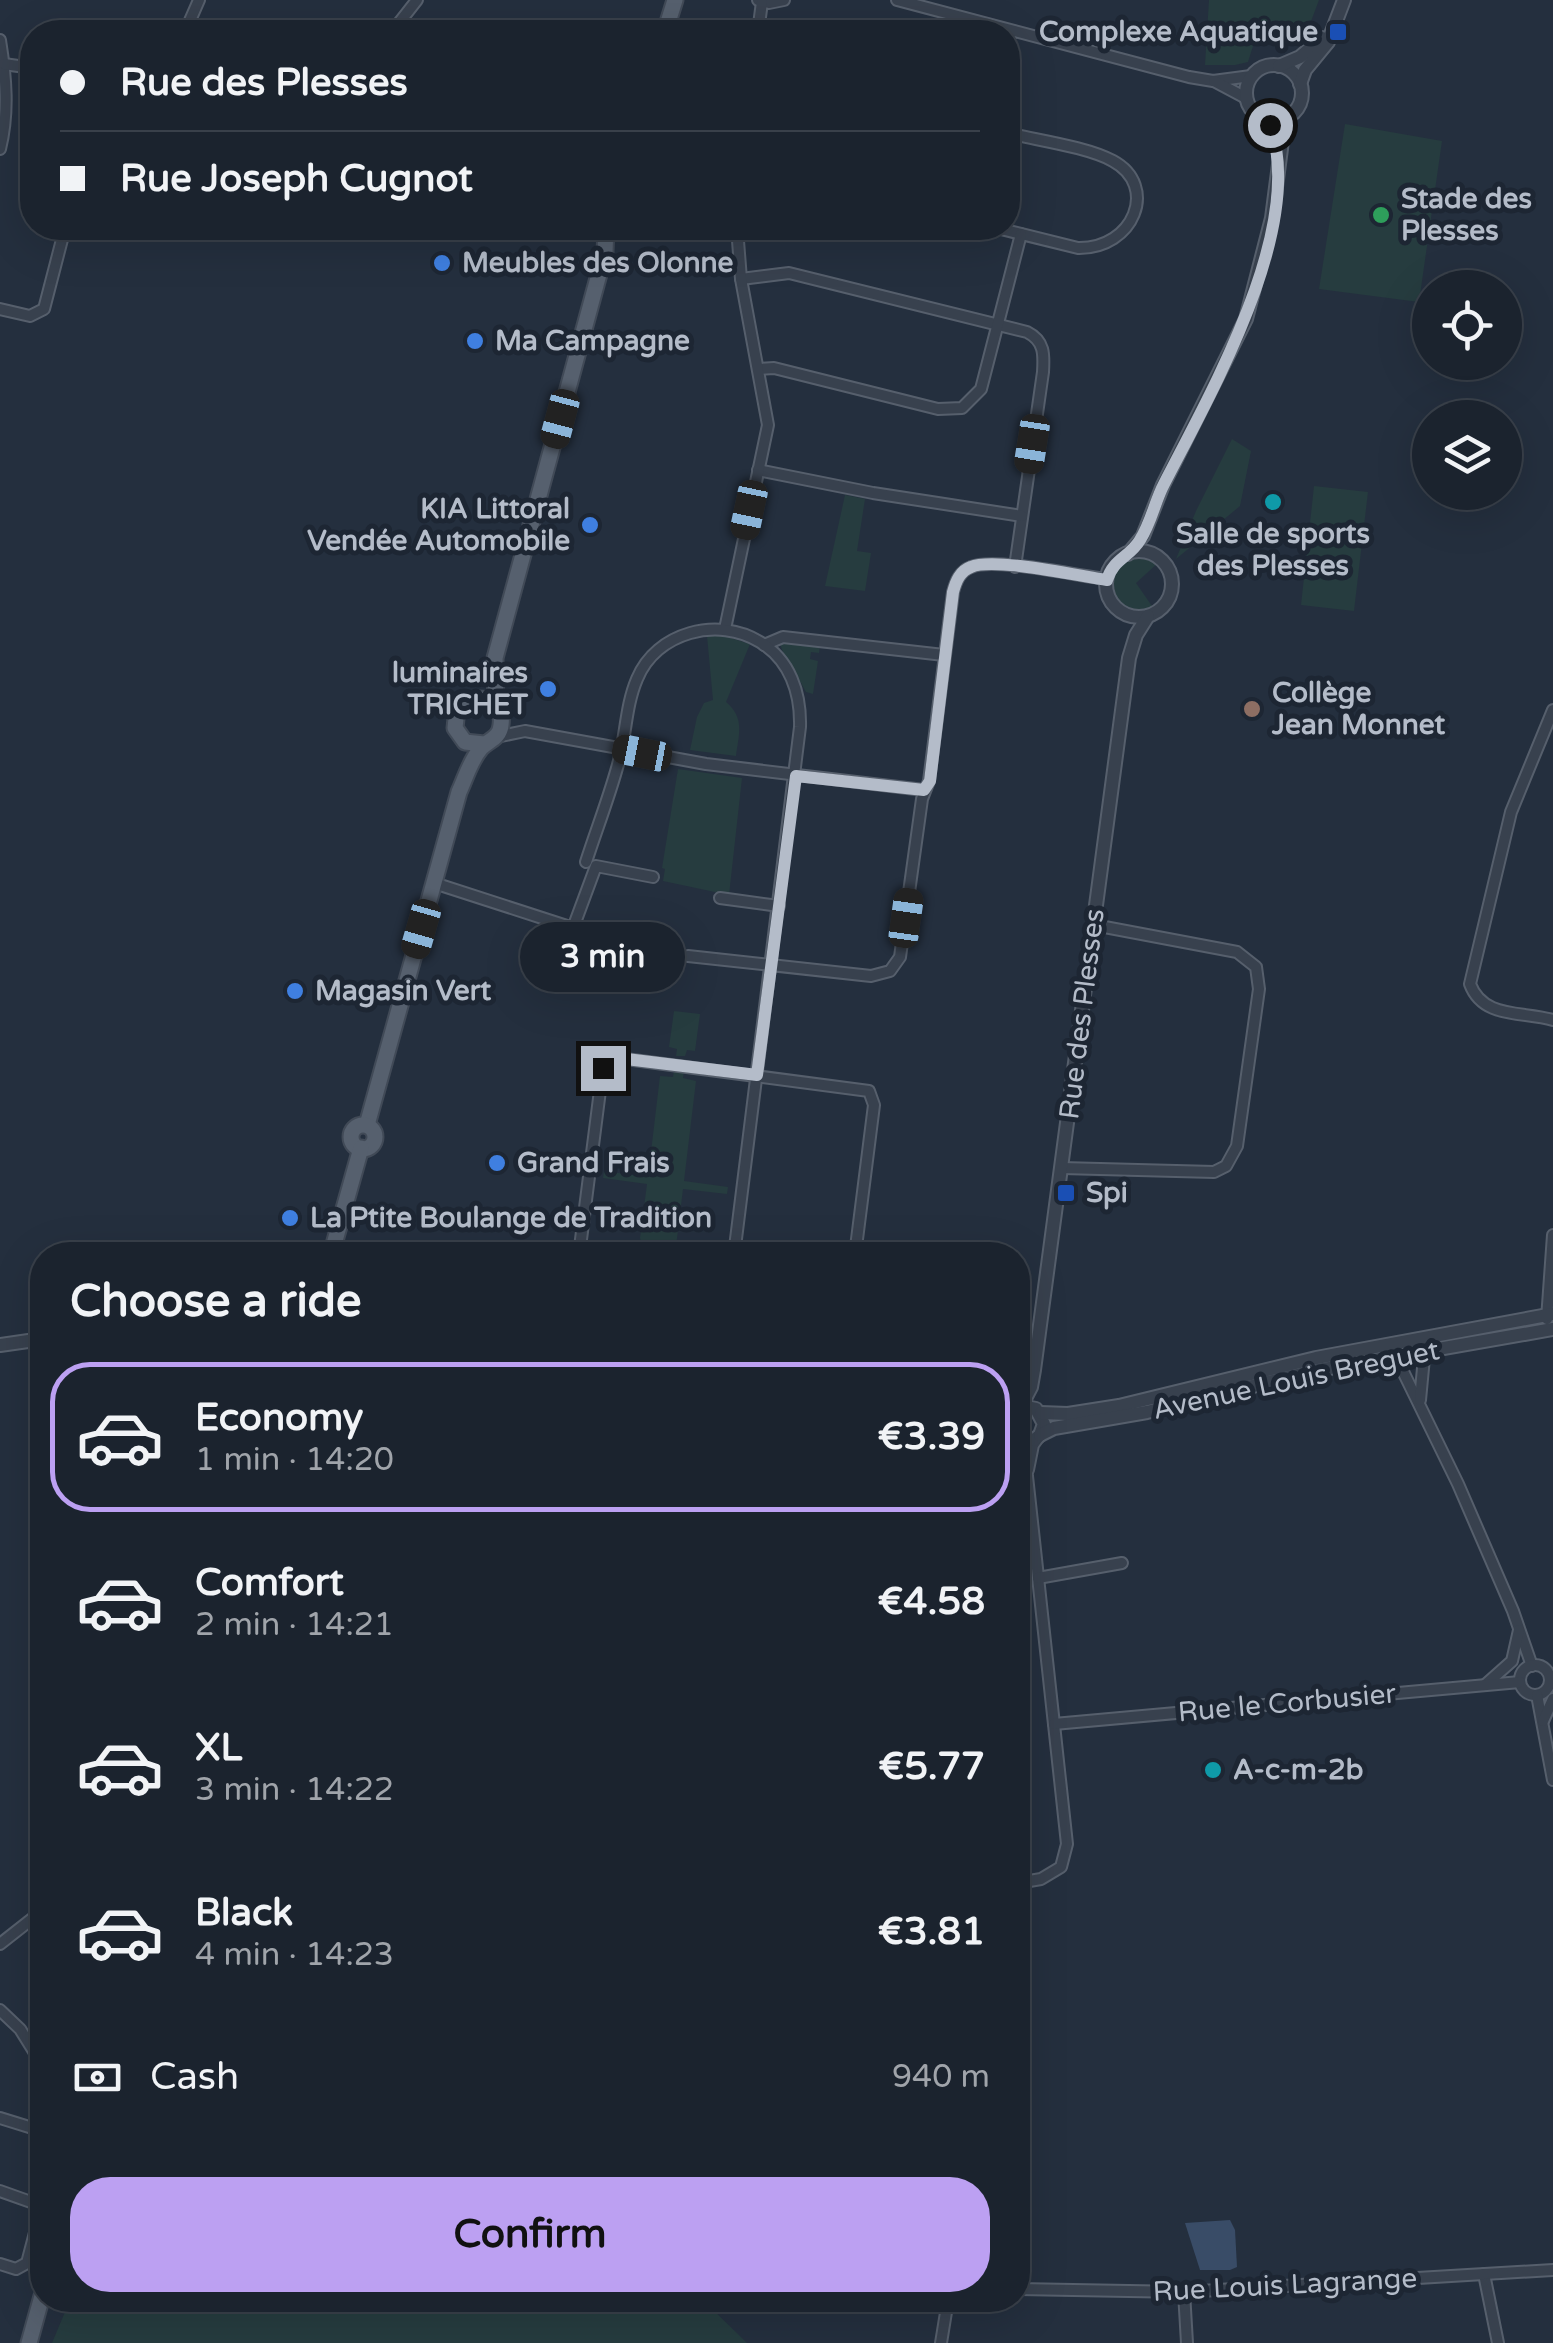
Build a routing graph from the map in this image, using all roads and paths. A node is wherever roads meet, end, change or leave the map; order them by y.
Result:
1 (784, 0) edge
2 (897, 0) edge
3 (1344, 0) edge
4 (760, 1) edge
5 (975, 20) edge
6 (1332, 30) junction
7 (1020, 31) edge
8 (0, 40) edge
9 (4, 64) junction
10 (20, 66) edge
11 (1279, 66) junction
12 (1251, 76) junction
13 (1214, 81) junction
14 (1300, 84) junction
15 (1246, 98) junction
16 (1285, 118) junction
17 (1267, 120) junction
18 (1020, 136) edge
19 (0, 150) edge
20 (1279, 172) junction
21 (1021, 234) joint
22 (1020, 238) edge
23 (62, 240) edge
24 (606, 240) edge
25 (739, 240) edge
26 (1019, 240) edge
27 (741, 279) junction
28 (0, 310) edge
29 (998, 325) junction
30 (759, 369) junction
31 (758, 470) junction
32 (1153, 510) junction
33 (1022, 516) junction
34 (1128, 554) junction
35 (1156, 557) junction
36 (1015, 567) junction
37 (1107, 580) junction
38 (1122, 612) junction
39 (1148, 616) junction
40 (725, 629) junction
41 (764, 644) junction
42 (944, 656) junction
43 (496, 658) junction
44 (1129, 658) junction
45 (471, 698) junction
46 (1553, 710) edge
47 (498, 711) junction
48 (525, 730) junction
49 (460, 738) junction
50 (490, 740) junction
51 (622, 749) junction
52 (796, 776) junction
53 (924, 790) junction
54 (459, 792) junction
55 (586, 862) dead end
56 (653, 877) dead end
57 (434, 883) junction
58 (720, 898) dead end
59 (779, 906) junction
60 (1094, 925) junction
61 (573, 928) junction
62 (652, 952) dead end
63 (688, 956) dead end
64 (772, 964) junction
65 (1553, 1020) edge
66 (757, 1075) junction
67 (1062, 1168) junction
68 (1553, 1235) edge
69 (335, 1242) edge
70 (581, 1242) edge
71 (735, 1242) edge
72 (855, 1242) edge
73 (1550, 1314) edge
74 (1551, 1329) edge
75 (30, 1341) edge
76 (0, 1345) edge
77 (1425, 1345) junction
78 (1393, 1351) junction
79 (1034, 1370) junction
80 (1030, 1389) edge
81 (1420, 1406) junction
82 (1030, 1407) edge
83 (1040, 1413) junction
84 (1039, 1436) junction
85 (1030, 1441) edge
86 (1030, 1460) edge
87 (1030, 1504) edge
88 (1122, 1562) dead end
89 (1038, 1578) junction
90 (1519, 1627) junction
91 (1532, 1666) junction
92 (1552, 1678) edge
93 (1520, 1682) junction
94 (1484, 1686) junction
95 (1538, 1695) junction
96 (1553, 1699) edge
97 (1542, 1722) junction
98 (1054, 1724) junction
99 (1553, 1780) edge
100 (1030, 1880) edge
101 (30, 1920) edge
102 (0, 1944) edge
103 (0, 2010) edge
104 (30, 2045) edge
105 (0, 2118) edge
106 (30, 2127) edge
107 (0, 2191) edge
108 (30, 2202) edge
109 (30, 2252) edge
110 (0, 2264) edge
111 (1553, 2270) edge
112 (1484, 2274) junction
113 (1030, 2290) edge
114 (1184, 2292) junction
115 (38, 2312) edge
116 (946, 2312) edge
117 (29, 2343) edge
118 (941, 2343) edge
119 (1186, 2343) edge
120 (1498, 2343) edge

1 - 4 street
2 - 5 street
3 - 6 street
6 - 11 street
6 - 14 street
7 - 13 street
8 - 9 street
9 - 10 street
9 - 19 street
11 - 12 street
11 - 14 street
12 - 13 street
12 - 15 street
13 - 15 street
14 - 16 street
15 - 17 street
16 - 17 street
16 - 20 street
17 - 20 street
18 - 21 street
20 - 32 street
21 - 22 street
23 - 28 street
24 - 43 main road
25 - 27 street
26 - 29 street
27 - 29 street
27 - 30 street
29 - 30 street
29 - 33 street
30 - 31 street
31 - 33 street
31 - 40 street
32 - 34 street
32 - 35 street
33 - 36 street
34 - 35 street
34 - 37 street
35 - 39 street
36 - 37 street
36 - 42 street
37 - 38 street
38 - 39 street
38 - 44 street, Rue des Plesses
39 - 44 street, Rue des Plesses
40 - 41 street
40 - 51 street
41 - 42 street
41 - 52 street
42 - 53 street
43 - 45 main road
43 - 47 main road
44 - 60 street, Rue des Plesses
45 - 47 main road
45 - 49 main road
46 - 65 street
47 - 48 street
47 - 50 main road
48 - 50 street
48 - 51 street
49 - 50 main road
49 - 54 main road
50 - 54 main road
51 - 52 street
51 - 55 street
52 - 53 street
52 - 59 street
53 - 64 street
54 - 57 main road
56 - 61 street
57 - 61 street
57 - 69 main road
58 - 59 street
59 - 64 street
60 - 67 street, Rue des Plesses
60 - 67 street
61 - 62 street
63 - 64 street
64 - 66 street
66 - 70 street
66 - 71 street
66 - 72 street
67 - 79 street, Rue des Plesses
68 - 73 street
73 - 74 street
73 - 77 street, Avenue Louis Breguet
74 - 77 street, Avenue Louis Breguet
75 - 76 street
77 - 78 street, Avenue Louis Breguet
77 - 81 street
78 - 81 street
78 - 83 street, Avenue Louis Breguet
78 - 84 street, Avenue Louis Breguet
79 - 80 street, Rue des Plesses
79 - 83 street, Rue des Plesses
81 - 90 street
82 - 83 street, Avenue Louis Breguet
83 - 84 street, Rue des Plesses
84 - 85 street, Avenue Louis Breguet
84 - 86 street
87 - 89 street
88 - 89 street
89 - 98 street
90 - 91 street
90 - 94 street
91 - 92 street
91 - 93 street
92 - 95 street
93 - 94 street, Rue le Corbusier
93 - 95 street
94 - 98 street, Rue le Corbusier
95 - 97 street
96 - 97 street
97 - 99 street
98 - 100 street
101 - 102 street
103 - 104 street
105 - 106 street
107 - 108 street
109 - 110 street
111 - 112 street, Rue Louis Lagrange
112 - 114 street, Rue Louis Lagrange
112 - 120 street
113 - 114 street, Rue Louis Lagrange
114 - 119 street
115 - 117 main road
116 - 118 street

